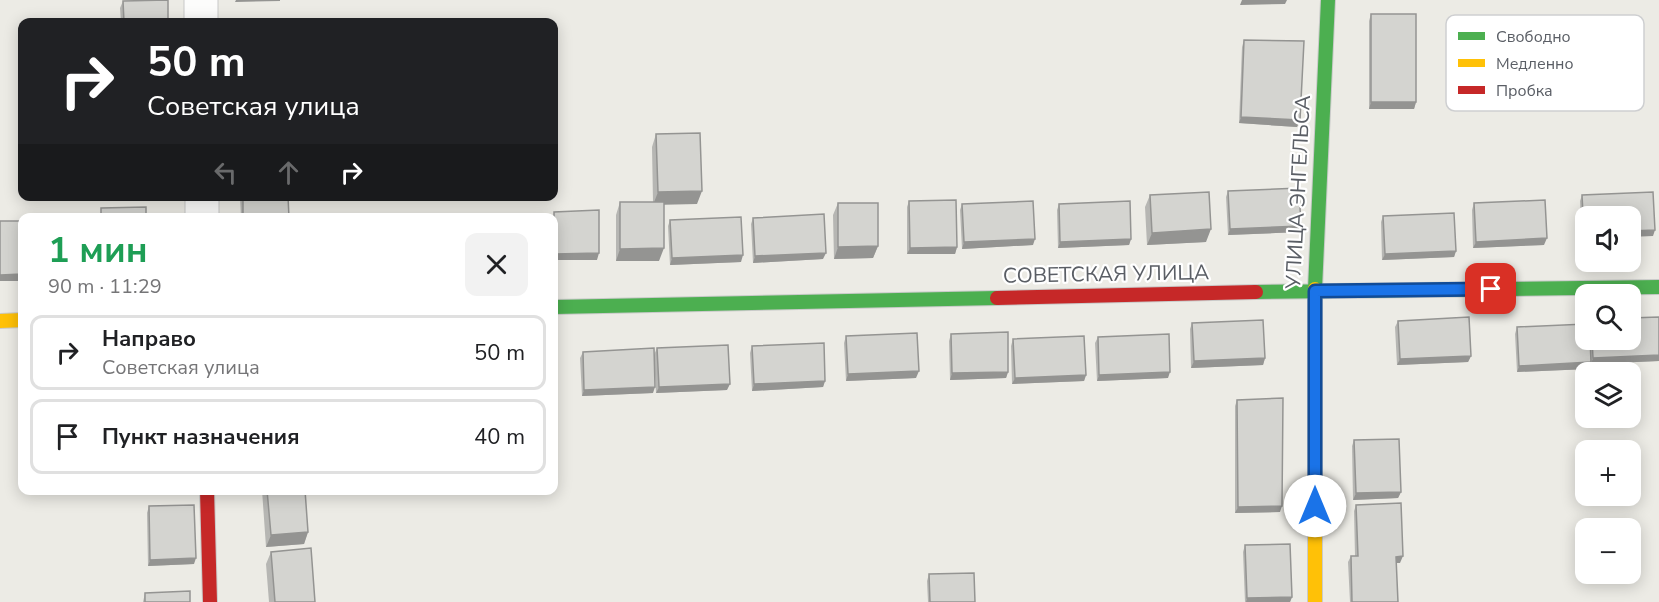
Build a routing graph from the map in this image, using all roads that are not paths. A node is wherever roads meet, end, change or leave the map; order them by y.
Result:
1 (201, 0) edge
2 (1328, 0) edge
3 (201, 18) edge
4 (1659, 287) edge
5 (1315, 291) junction
6 (558, 307) edge
7 (18, 320) edge
8 (0, 321) edge
9 (207, 495) edge
10 (210, 602) edge
11 (1315, 602) edge

1 - 3 street
2 - 5 street, УЛИЦА ЭНГЕЛЬСА
4 - 5 street, СОВЕТСКАЯ УЛИЦА
5 - 6 street, СОВЕТСКАЯ УЛИЦА
5 - 11 street, УЛИЦА ЭНГЕЛЬСА
7 - 8 street
9 - 10 street

